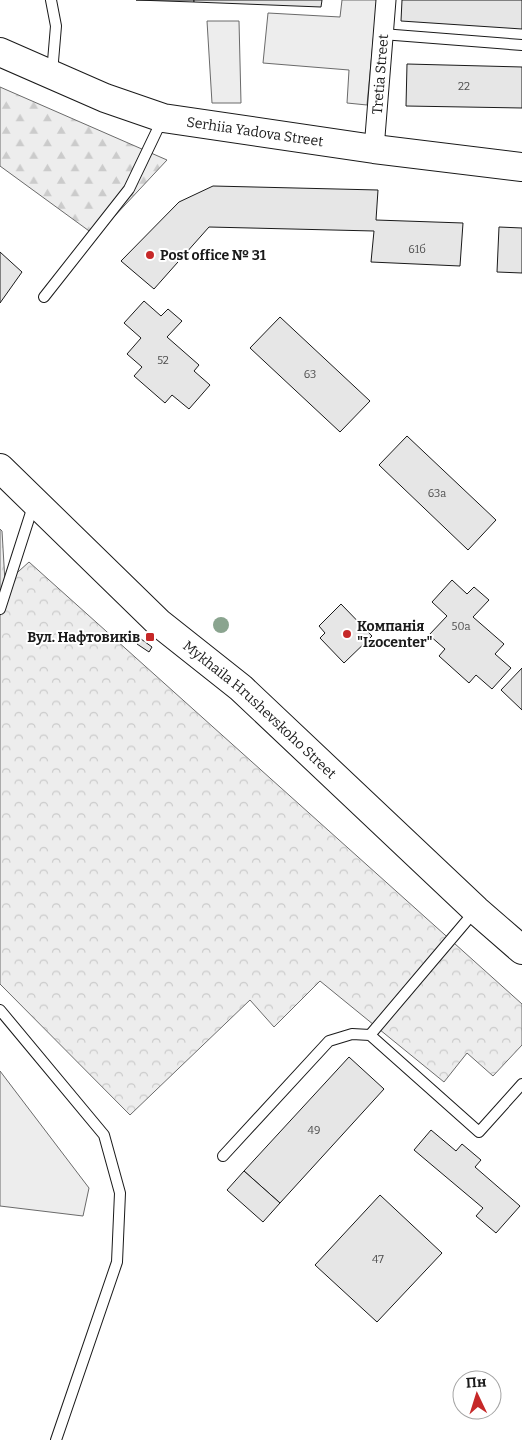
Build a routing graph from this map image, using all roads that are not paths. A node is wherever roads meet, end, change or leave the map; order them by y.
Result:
1 (51, 0) edge
2 (386, 0) edge
3 (382, 34) junction
4 (522, 45) edge
5 (0, 52) edge
6 (52, 74) junction
7 (163, 118) junction
8 (374, 149) junction
9 (522, 167) edge
10 (44, 297) dead end
11 (0, 468) edge
12 (35, 500) junction
13 (0, 609) edge
14 (476, 910) junction
15 (522, 950) edge
16 (0, 1010) edge
17 (370, 1034) junction
18 (522, 1084) edge
19 (223, 1156) dead end
20 (56, 1440) edge

1 - 6 lane
2 - 3 street, Tretia Street
3 - 4 lane
3 - 8 street, Tretia Street
5 - 6 main road, Serhiia Yadova Street
6 - 7 main road, Serhiia Yadova Street
7 - 8 main road, Serhiia Yadova Street
7 - 10 lane
8 - 9 main road, Serhiia Yadova Street
11 - 12 main road, Mykhaila Hrushevskoho Street
12 - 13 lane
12 - 14 main road, Mykhaila Hrushevskoho Street
14 - 15 main road, Mykhaila Hrushevskoho Street
14 - 17 lane
16 - 20 lane
17 - 18 lane
17 - 19 lane

